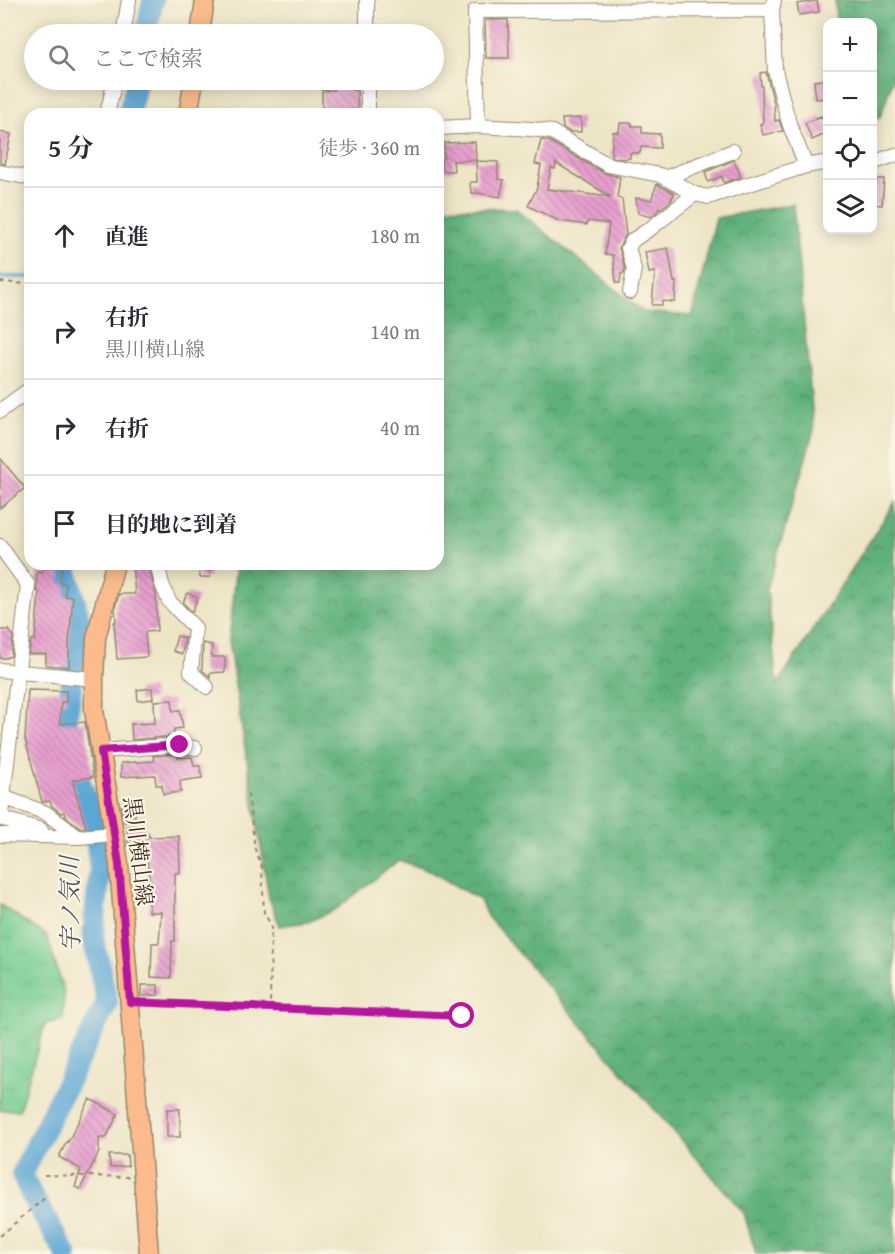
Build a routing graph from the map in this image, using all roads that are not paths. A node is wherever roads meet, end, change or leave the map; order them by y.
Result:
1 (129, 0) edge
2 (205, 0) edge
3 (367, 0) edge
4 (773, 5) edge
5 (125, 24) edge
6 (201, 24) edge
7 (367, 24) edge
8 (112, 90) edge
9 (192, 90) edge
10 (368, 90) edge
11 (107, 108) edge
12 (189, 108) edge
13 (368, 108) edge
14 (478, 126) junction
15 (444, 128) edge
16 (733, 151) dead end
17 (895, 155) edge
18 (877, 162) edge
19 (823, 163) edge
20 (806, 166) junction
21 (0, 172) edge
22 (24, 177) edge
23 (665, 177) junction
24 (695, 194) junction
25 (630, 292) dead end
26 (24, 393) edge
27 (0, 411) edge
28 (0, 546) edge
29 (113, 570) edge
30 (158, 570) edge
31 (0, 670) edge
32 (19, 671) junction
33 (81, 678) junction
34 (207, 687) dead end
35 (195, 748) dead end
36 (101, 751) junction
37 (3, 797) junction
38 (1, 818) edge
39 (110, 834) junction
40 (0, 835) edge
41 (62, 837) junction
42 (84, 837) junction
43 (149, 1254) edge

1 - 5 street
2 - 6 main road
3 - 7 street
4 - 14 street
4 - 20 street
8 - 11 street
9 - 12 main road
10 - 13 street
14 - 15 street
14 - 23 street
16 - 23 street
17 - 18 street
19 - 20 street
20 - 24 street
21 - 22 street
23 - 24 street
24 - 25 street
26 - 27 street
28 - 32 street
29 - 33 main road, 黒川横山線
30 - 34 street
31 - 32 street
32 - 33 street
32 - 37 street
33 - 36 main road, 黒川横山線
35 - 36 street
36 - 39 main road, 黒川横山線
37 - 38 street
37 - 42 street
38 - 41 street
39 - 42 street
39 - 43 main road, 黒川横山線
40 - 41 street
41 - 42 street

